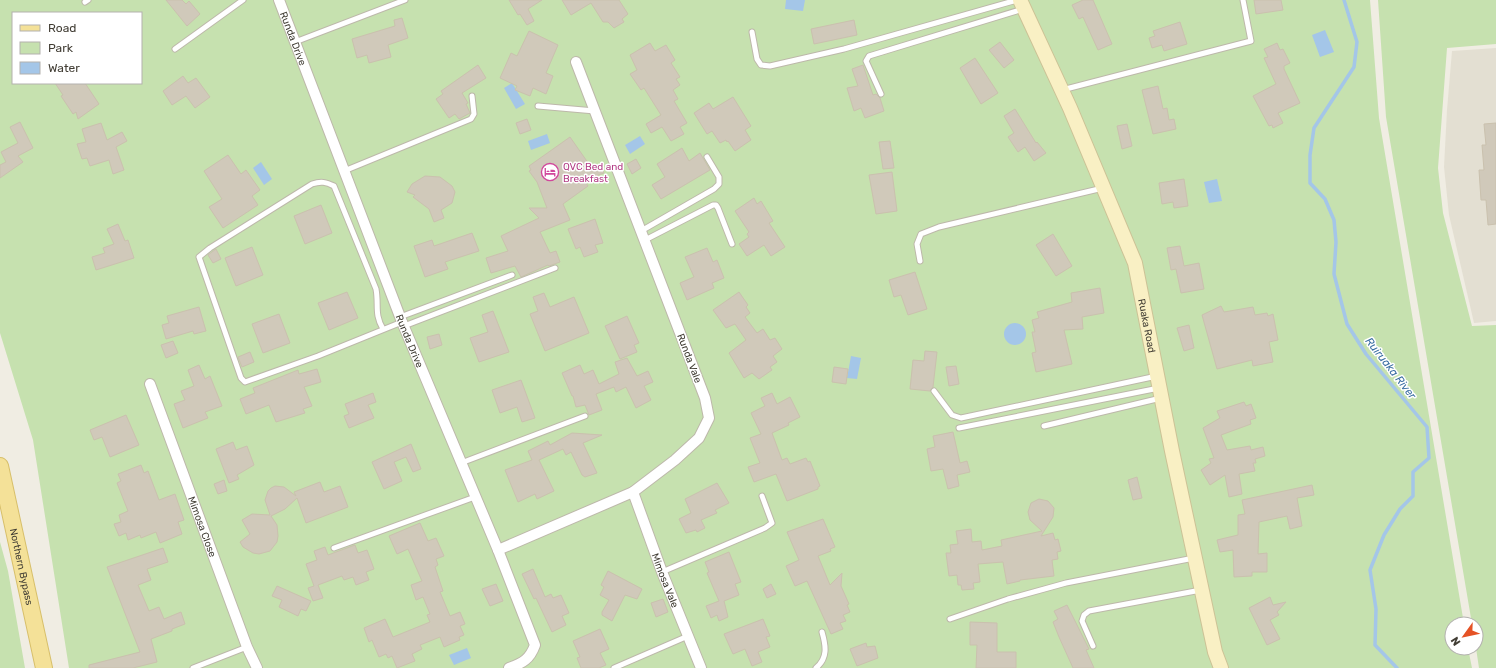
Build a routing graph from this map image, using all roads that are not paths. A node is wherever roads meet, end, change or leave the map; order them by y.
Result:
1 (243, 0) edge
2 (278, 0) edge
3 (405, 0) edge
4 (1242, 0) edge
5 (1020, 3) edge
6 (752, 32) dead end
7 (294, 42) junction
8 (175, 48) dead end
9 (576, 62) dead end
10 (1061, 90) junction
11 (881, 94) dead end
12 (472, 96) dead end
13 (538, 106) dead end
14 (595, 111) junction
15 (707, 157) dead end
16 (344, 171) junction
17 (1104, 188) junction
18 (643, 235) junction
19 (732, 244) dead end
20 (920, 261) dead end
21 (555, 268) dead end
22 (512, 275) dead end
23 (402, 322) junction
24 (383, 329) junction
25 (150, 384) dead end
26 (1160, 387) junction
27 (934, 391) dead end
28 (585, 416) dead end
29 (1044, 426) dead end
30 (959, 428) dead end
31 (461, 463) junction
32 (0, 466) edge
33 (632, 492) junction
34 (762, 496) dead end
35 (475, 497) junction
36 (334, 548) dead end
37 (498, 550) junction
38 (1195, 558) junction
39 (662, 572) junction
40 (1202, 590) junction
41 (950, 619) dead end
42 (822, 632) dead end
43 (688, 636) junction
44 (1093, 646) dead end
45 (247, 647) junction
46 (44, 668) edge
47 (193, 668) edge
48 (257, 668) edge
49 (509, 668) edge
50 (614, 668) edge
51 (701, 668) edge
52 (816, 668) edge
53 (1221, 668) edge

1 - 8 lane
2 - 7 street, Runda Drive
3 - 7 lane
4 - 10 lane
5 - 6 lane
5 - 10 street, Ruaka Road
5 - 11 lane
7 - 16 street, Runda Drive
9 - 14 street, Runda Vale
10 - 17 street, Ruaka Road
12 - 16 lane
13 - 14 lane
14 - 18 street, Runda Vale
15 - 18 lane
16 - 23 street, Runda Drive
17 - 20 lane
17 - 26 street, Ruaka Road
18 - 19 lane
18 - 33 street, Runda Vale
21 - 23 lane
22 - 23 lane
23 - 24 lane
23 - 31 street, Runda Drive
24 - 24 lane
25 - 45 street, Mimosa Close
26 - 27 lane
26 - 29 lane
26 - 30 lane
26 - 38 street, Ruaka Road
28 - 31 lane
31 - 35 street, Runda Drive
32 - 46 main road, Northern Bypass
33 - 37 street, Runda Vale
33 - 39 street, Mimosa Vale
34 - 39 lane
35 - 36 lane
35 - 37 street, Runda Drive
37 - 49 street, Runda Drive
38 - 40 street, Ruaka Road
38 - 41 lane
39 - 43 street, Mimosa Vale
40 - 44 lane
40 - 53 street, Ruaka Road
42 - 52 lane
43 - 50 lane
43 - 51 street, Mimosa Vale
45 - 47 lane
45 - 48 street, Mimosa Close

